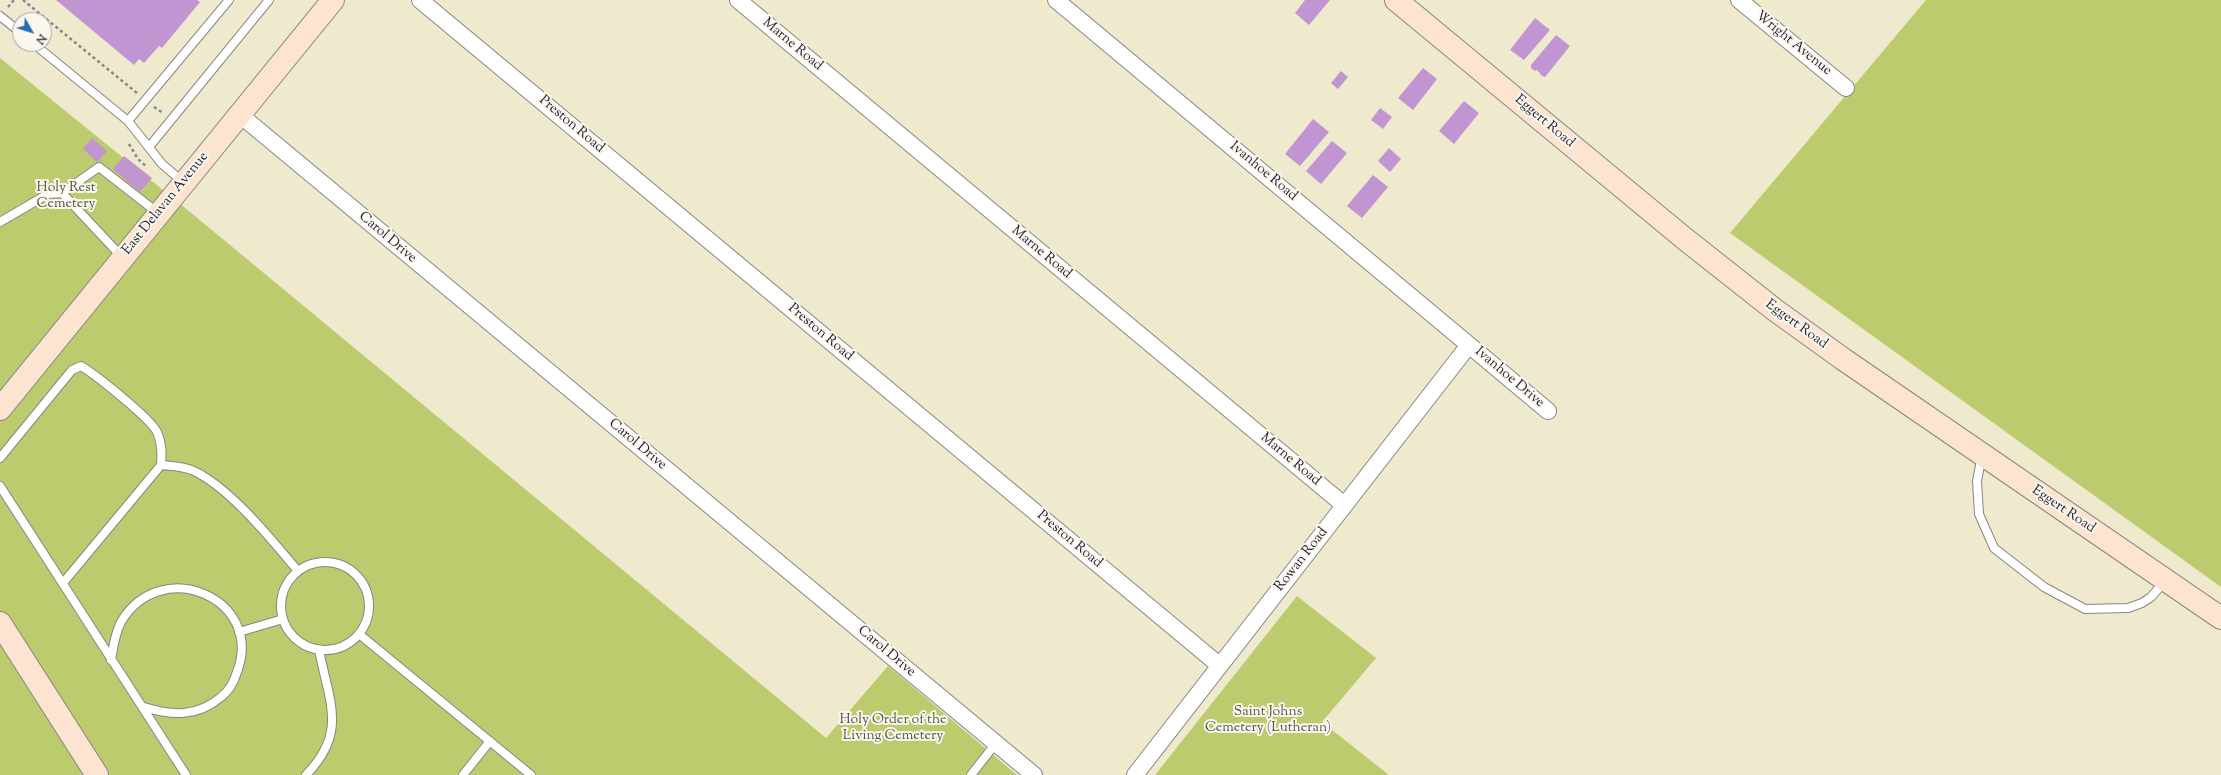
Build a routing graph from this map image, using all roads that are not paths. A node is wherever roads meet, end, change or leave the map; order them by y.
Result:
1 (228, 0) edge
2 (269, 0) edge
3 (333, 0) edge
4 (420, 0) edge
5 (738, 0) edge
6 (1056, 0) edge
7 (1396, 0) edge
8 (1739, 0) edge
9 (0, 16) edge
10 (12, 26) edge
11 (44, 52) edge
12 (1846, 88) dead end
13 (239, 114) junction
14 (128, 121) junction
15 (148, 147) junction
16 (184, 183) junction
17 (62, 193) junction
18 (158, 214) junction
19 (0, 222) edge
20 (123, 257) junction
21 (1469, 345) junction
22 (0, 409) edge
23 (1548, 411) dead end
24 (1982, 454) junction
25 (0, 458) edge
26 (161, 465) junction
27 (0, 486) edge
28 (1344, 505) junction
29 (298, 571) junction
30 (2166, 580) junction
31 (63, 583) junction
32 (2221, 618) edge
33 (283, 619) junction
34 (0, 623) edge
35 (239, 632) junction
36 (359, 634) junction
37 (319, 650) junction
38 (111, 660) junction
39 (1219, 666) junction
40 (144, 707) junction
41 (490, 742) junction
42 (996, 744) junction
43 (97, 775) edge
44 (186, 775) edge
45 (306, 775) edge
46 (463, 775) edge
47 (532, 775) edge
48 (971, 775) edge
49 (1034, 775) edge
50 (1135, 775) edge

1 - 14 lane
2 - 15 lane
3 - 13 street, East Delavan Avenue
4 - 39 street, Preston Road
5 - 28 street, Marne Road
6 - 21 street, Ivanhoe Road
7 - 24 street, Eggert Road
8 - 12 street, Wright Avenue
9 - 10 lane
11 - 14 lane
13 - 16 street, East Delavan Avenue
13 - 42 street, Carol Drive
14 - 15 lane
15 - 16 lane
16 - 18 street, East Delavan Avenue
17 - 18 lane
17 - 19 lane
17 - 20 lane
18 - 20 street, East Delavan Avenue
20 - 22 street, East Delavan Avenue
21 - 23 street, Ivanhoe Drive
21 - 28 street, Rowan Road
24 - 30 street, Eggert Road
24 - 30 lane
25 - 26 lane
26 - 29 lane
26 - 31 lane
27 - 31 lane
28 - 39 street, Rowan Road
29 - 33 lane
29 - 36 lane
30 - 32 street, Eggert Road
31 - 38 lane
33 - 35 lane
33 - 37 lane
34 - 43 street
35 - 38 lane
35 - 40 lane
36 - 37 lane
36 - 41 lane
37 - 45 lane
38 - 40 lane
39 - 50 street, Rowan Road
40 - 44 lane
41 - 46 lane
41 - 47 lane
42 - 48 lane
42 - 49 street, Carol Drive

